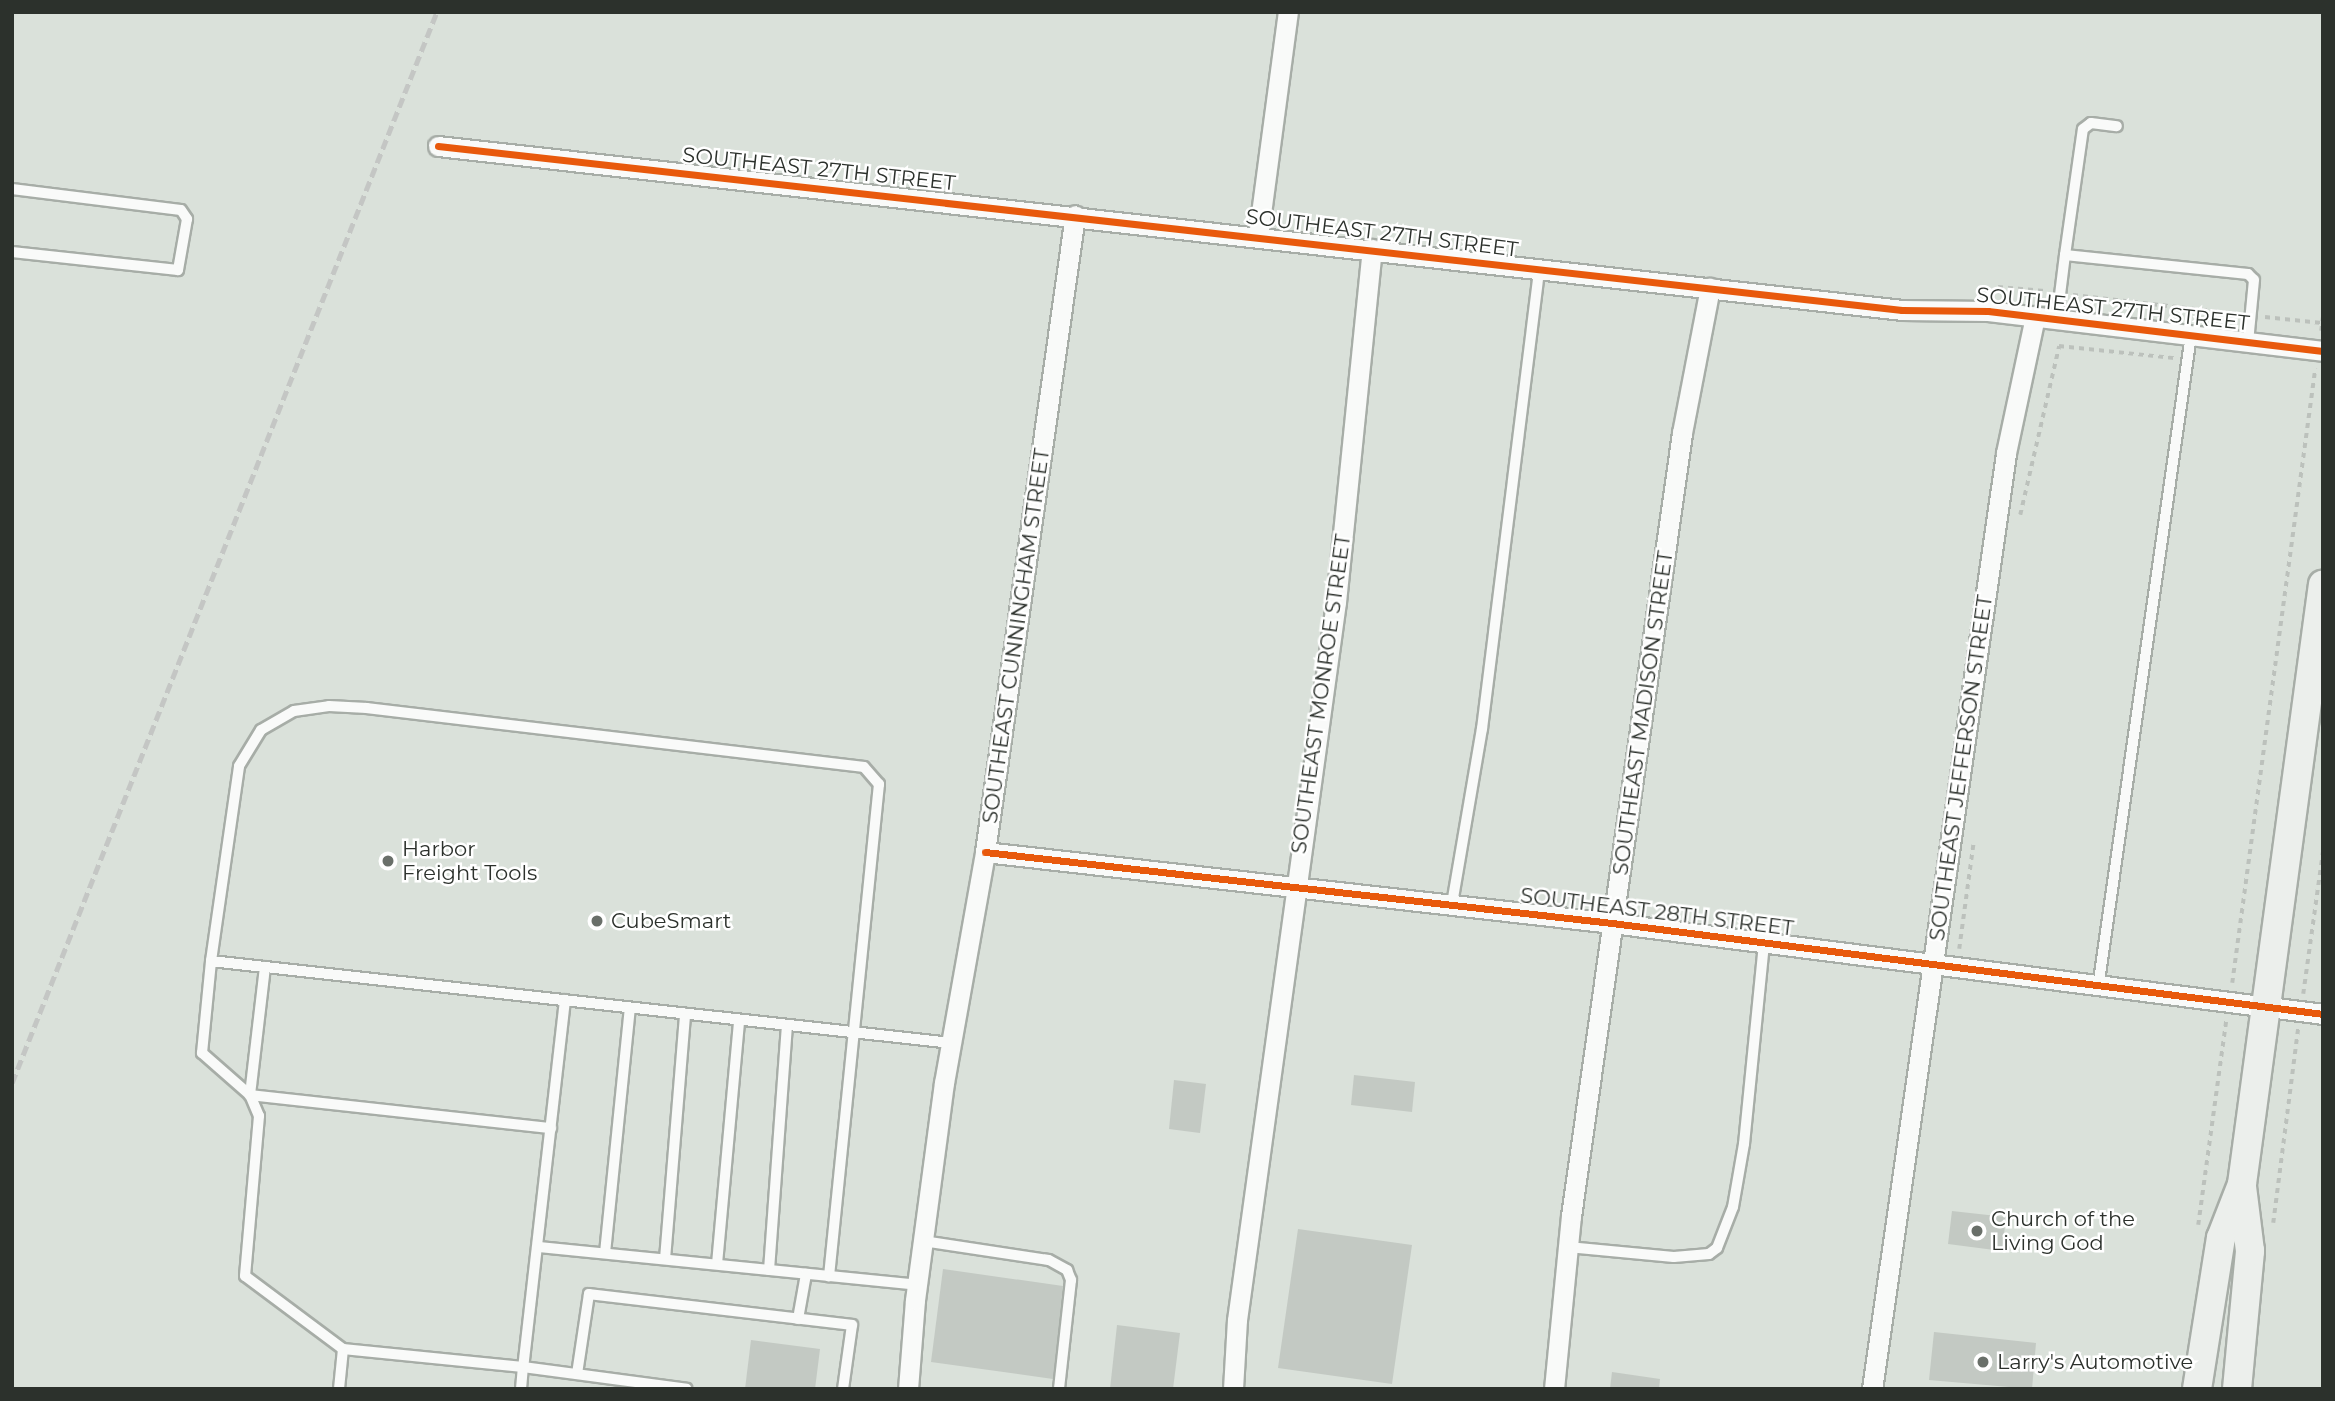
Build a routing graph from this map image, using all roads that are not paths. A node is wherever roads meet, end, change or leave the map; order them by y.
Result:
1 (1288, 12) edge
2 (2117, 126) dead end
3 (438, 146) dead end
4 (12, 189) edge
5 (1075, 215) junction
6 (1258, 236) junction
7 (1372, 249) junction
8 (12, 252) edge
9 (2065, 255) junction
10 (1539, 268) junction
11 (1710, 288) junction
12 (2035, 316) junction
13 (2057, 319) junction
14 (2191, 335) junction
15 (2248, 342) junction
16 (2320, 351) edge
17 (2323, 584) edge
18 (985, 852) junction
19 (1296, 885) junction
20 (1452, 904) junction
21 (1612, 923) junction
22 (1764, 943) junction
23 (211, 961) junction
24 (1933, 966) junction
25 (265, 967) junction
26 (2098, 988) junction
27 (565, 1000) junction
28 (2266, 1004) junction
29 (630, 1007) junction
30 (685, 1014) junction
31 (2323, 1014) edge
32 (739, 1020) junction
33 (787, 1026) junction
34 (856, 1034) junction
35 (951, 1043) junction
36 (250, 1095) junction
37 (551, 1128) junction
38 (2242, 1184) junction
39 (923, 1241) junction
40 (539, 1247) junction
41 (1568, 1247) junction
42 (605, 1253) junction
43 (665, 1259) junction
44 (717, 1264) junction
45 (769, 1270) junction
46 (806, 1273) junction
47 (829, 1276) junction
48 (917, 1285) junction
49 (798, 1319) junction
50 (344, 1349) junction
51 (523, 1367) junction
52 (577, 1374) junction
53 (339, 1389) edge
54 (521, 1389) edge
55 (687, 1389) edge
56 (843, 1389) edge
57 (910, 1389) edge
58 (1059, 1389) edge
59 (1233, 1389) edge
60 (1554, 1389) edge
61 (1872, 1389) edge
62 (2197, 1389) edge
63 (2236, 1389) edge

1 - 6 street
2 - 9 lane
3 - 5 street, SOUTHEAST 27TH STREET
4 - 8 lane
5 - 6 street, SOUTHEAST 27TH STREET
5 - 18 street, SOUTHEAST CUNNINGHAM STREET
6 - 7 street, SOUTHEAST 27TH STREET
7 - 10 street, SOUTHEAST 27TH STREET
7 - 19 street, SOUTHEAST MONROE STREET
9 - 13 lane
9 - 15 lane
10 - 11 street, SOUTHEAST 27TH STREET
10 - 20 lane
11 - 12 street, SOUTHEAST 27TH STREET
11 - 21 street, SOUTHEAST MADISON STREET
12 - 13 street, SOUTHEAST 27TH STREET
12 - 24 street, SOUTHEAST JEFFERSON STREET
13 - 14 street, SOUTHEAST 27TH STREET
14 - 15 street, SOUTHEAST 27TH STREET
14 - 26 lane
15 - 16 street, SOUTHEAST 27TH STREET
17 - 28 main road
18 - 19 street, SOUTHEAST 28TH STREET
18 - 35 street, SOUTHEAST CUNNINGHAM STREET
19 - 20 street, SOUTHEAST 28TH STREET
19 - 59 street, SOUTHEAST MONROE STREET
20 - 21 street, SOUTHEAST 28TH STREET
21 - 22 street, SOUTHEAST 28TH STREET
21 - 41 street, SOUTHEAST MADISON STREET
22 - 24 street, SOUTHEAST 28TH STREET
22 - 41 lane
23 - 25 lane
23 - 34 lane
23 - 36 lane
24 - 26 street, SOUTHEAST 28TH STREET
24 - 61 street, SOUTHEAST JEFFERSON STREET
25 - 27 lane
25 - 36 lane
26 - 28 street, SOUTHEAST 28TH STREET
27 - 29 lane
27 - 37 lane
28 - 31 street, SOUTHEAST 28TH STREET
28 - 38 main road
29 - 30 lane
29 - 42 lane
30 - 32 lane
30 - 43 lane
32 - 33 lane
32 - 44 lane
33 - 34 lane
33 - 45 lane
34 - 35 lane
34 - 47 lane
35 - 39 street, SOUTHEAST CUNNINGHAM STREET
36 - 37 lane
36 - 50 lane
37 - 40 lane
38 - 62 main road
38 - 63 main road
39 - 48 street, SOUTHEAST CUNNINGHAM STREET
39 - 58 lane
40 - 42 lane
40 - 51 lane
41 - 60 street, SOUTHEAST MADISON STREET
42 - 43 lane
43 - 44 lane
44 - 45 lane
45 - 46 lane
46 - 47 lane
46 - 49 lane
47 - 48 lane
48 - 57 street, SOUTHEAST CUNNINGHAM STREET
49 - 52 lane
49 - 56 lane
50 - 51 lane
50 - 53 lane
51 - 52 lane
51 - 54 lane
52 - 55 lane

